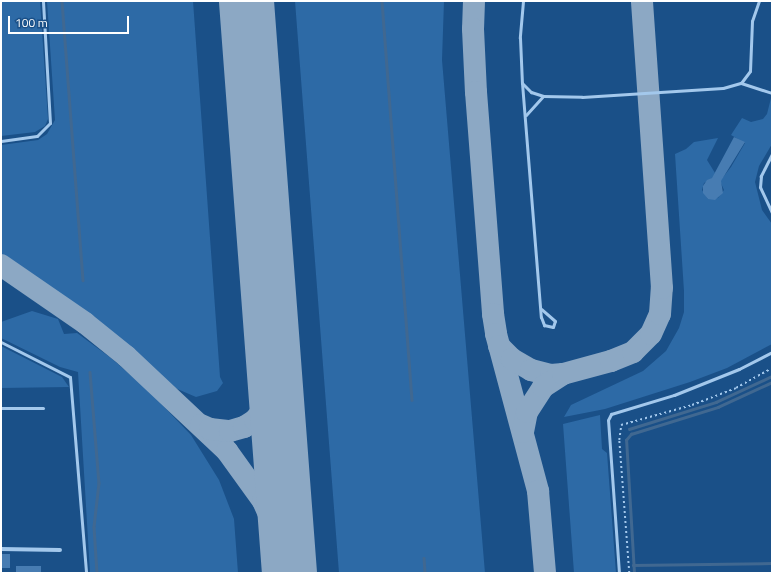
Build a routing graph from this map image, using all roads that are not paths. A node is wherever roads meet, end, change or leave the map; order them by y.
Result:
1 (43, 1) edge
2 (523, 1) edge
3 (759, 1) edge
4 (522, 83) junction
5 (740, 83) junction
6 (772, 93) edge
7 (543, 96) junction
8 (525, 116) junction
9 (1, 141) edge
10 (772, 154) edge
11 (772, 213) edge
12 (541, 309) junction
13 (1, 342) edge
14 (772, 352) edge
15 (1, 408) edge
16 (43, 408) dead end
17 (1, 549) edge
18 (60, 550) dead end
19 (86, 573) edge
20 (619, 573) edge

1 - 9 lane
2 - 4 lane
3 - 5 lane
4 - 7 lane
4 - 8 lane
5 - 6 lane
5 - 7 lane
7 - 8 lane
8 - 12 lane
10 - 11 lane
12 - 12 lane
13 - 19 lane
14 - 20 lane
15 - 16 lane
17 - 18 street

